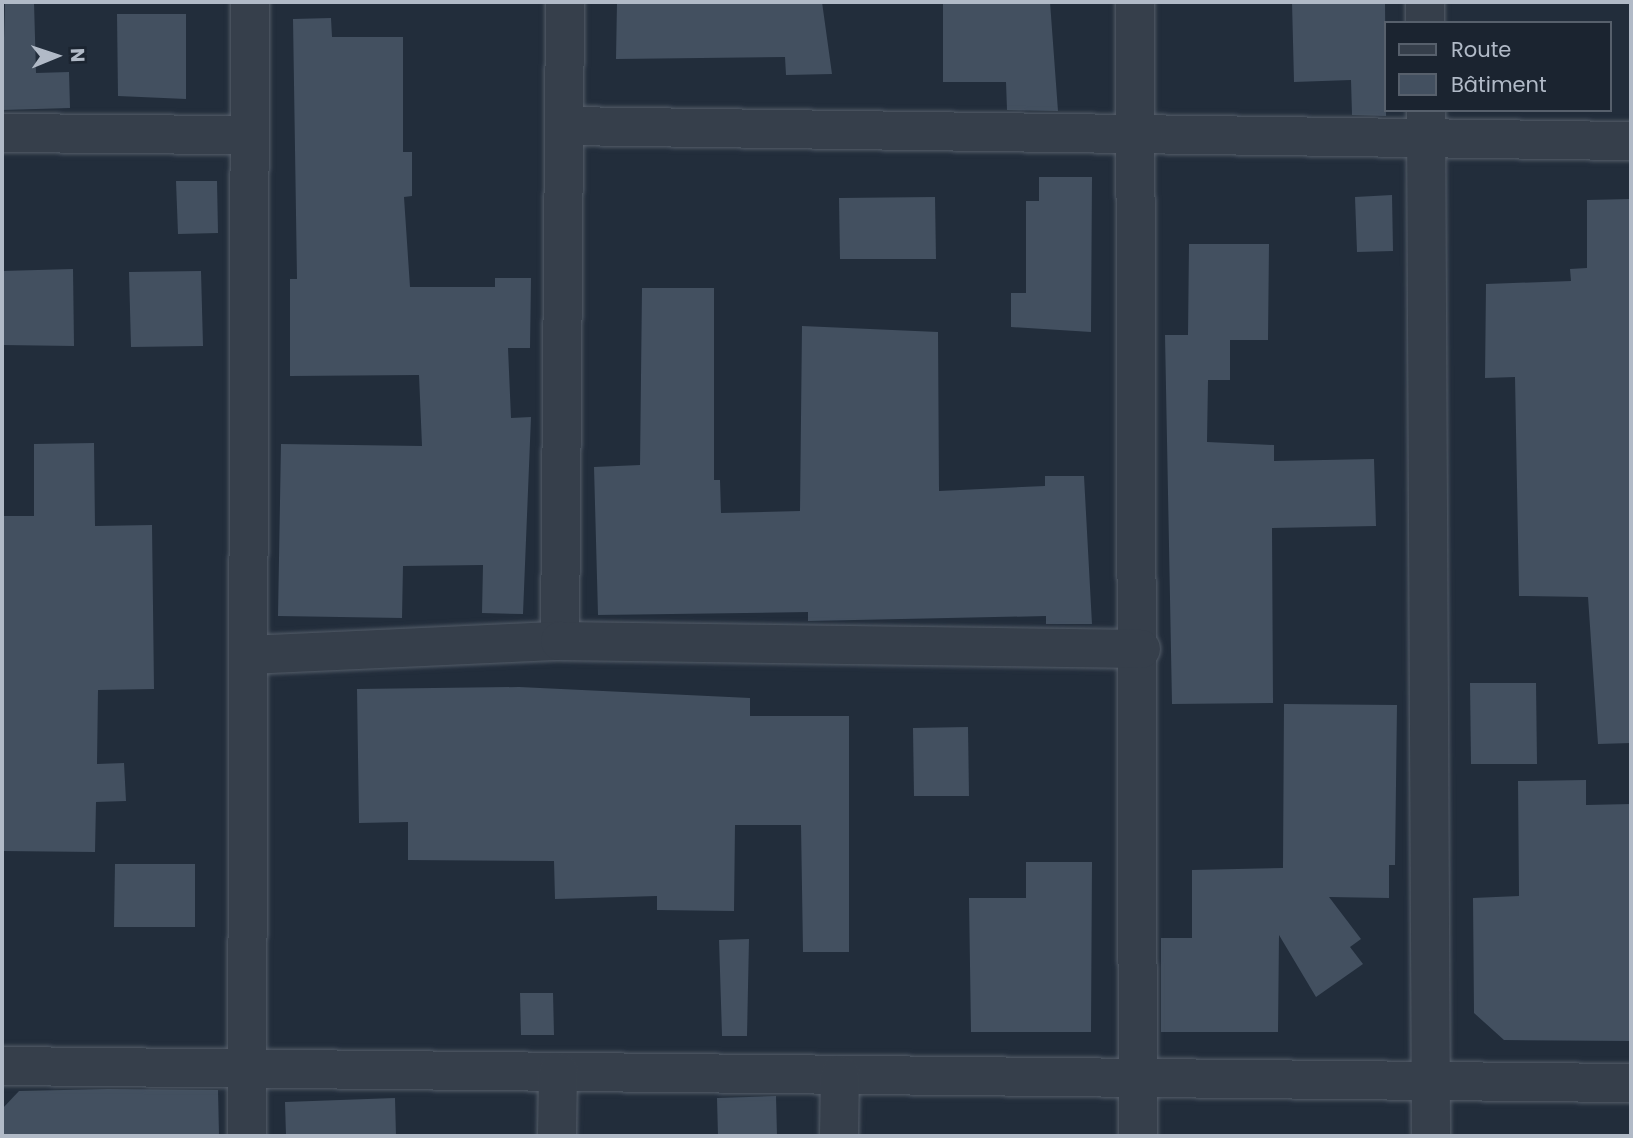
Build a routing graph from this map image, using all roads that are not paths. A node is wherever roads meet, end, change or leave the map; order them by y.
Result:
1 (250, 2) edge
2 (565, 2) edge
3 (1135, 2) edge
4 (1425, 2) edge
5 (1425, 21) edge
6 (1426, 124) edge
7 (564, 125) junction
8 (2, 133) edge
9 (1133, 134) junction
10 (250, 135) junction
11 (1631, 141) edge
12 (560, 641) junction
13 (1140, 649) junction
14 (248, 655) junction
15 (2, 1066) edge
16 (247, 1069) junction
17 (558, 1072) junction
18 (840, 1074) junction
19 (1138, 1078) junction
20 (1430, 1080) junction
21 (1631, 1083) edge
22 (247, 1136) edge
23 (557, 1136) edge
24 (839, 1136) edge
25 (1138, 1136) edge
26 (1431, 1136) edge

1 - 10 street
2 - 7 street
3 - 9 street
4 - 5 street
6 - 9 street
6 - 11 street
6 - 20 street
7 - 9 street
7 - 12 street
8 - 10 street
9 - 13 street
10 - 14 street
12 - 13 street
12 - 14 street
13 - 19 street
14 - 16 street
15 - 16 street
16 - 17 street
16 - 22 street
17 - 18 street
17 - 23 street
18 - 19 street
18 - 24 street
19 - 20 street
19 - 25 street
20 - 21 street
20 - 26 street

